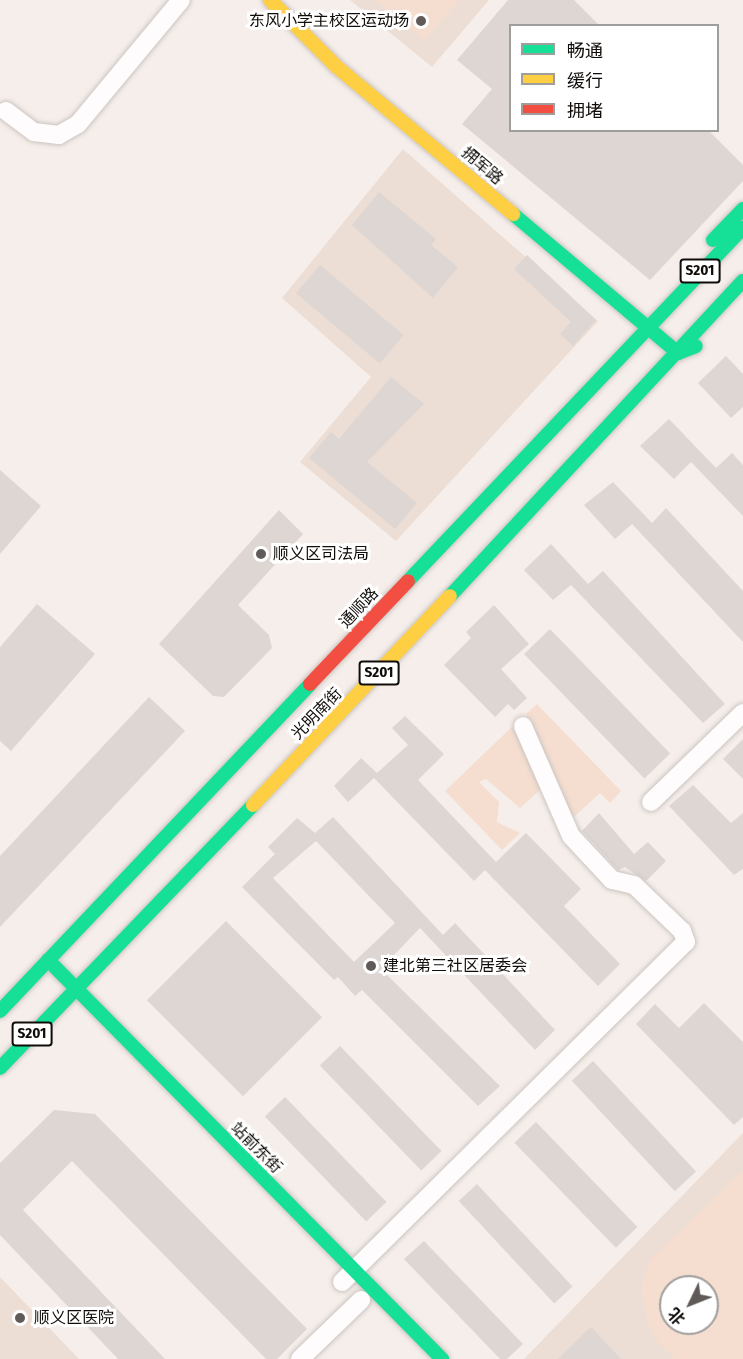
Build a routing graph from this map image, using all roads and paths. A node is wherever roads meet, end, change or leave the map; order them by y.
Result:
1 (182, 0) edge
2 (270, 0) edge
3 (301, 26) junction
4 (2, 112) edge
5 (743, 209) edge
6 (547, 222) dead end
7 (743, 228) edge
8 (743, 281) edge
9 (743, 295) edge
10 (653, 310) junction
11 (647, 326) junction
12 (692, 345) junction
13 (678, 353) junction
14 (743, 713) edge
15 (524, 726) dead end
16 (651, 802) dead end
17 (48, 960) junction
18 (35, 972) junction
19 (75, 988) junction
20 (64, 1000) junction
21 (0, 1011) edge
22 (79, 1016) dead end
23 (0, 1068) edge
24 (344, 1275) junction
25 (365, 1304) joint
26 (300, 1359) edge
27 (442, 1359) edge

1 - 4 street
2 - 3 main road, 拥军路
3 - 6 main road
3 - 11 main road, 拥军路
5 - 10 main road
7 - 10 main road, 通顺路 / S201
8 - 12 main road, S201
9 - 12 main road
10 - 11 main road, 通顺路 / S201
10 - 12 main road
11 - 13 main road, 拥军路
11 - 17 main road, 通顺路 / S201
12 - 13 main road, S201
13 - 19 main road, 光明南街 / S201
14 - 16 street
15 - 24 street
17 - 18 main road, 通顺路 / S201
17 - 19 main road, 站前东街
18 - 20 main road
18 - 21 main road, 通顺路 / S201
19 - 20 main road, 光明南街 / S201
19 - 24 main road, 站前东街
20 - 22 main road
20 - 23 main road, 光明南街 / S201
24 - 25 main road, 站前东街
24 - 27 main road, 站前东街
25 - 26 street

